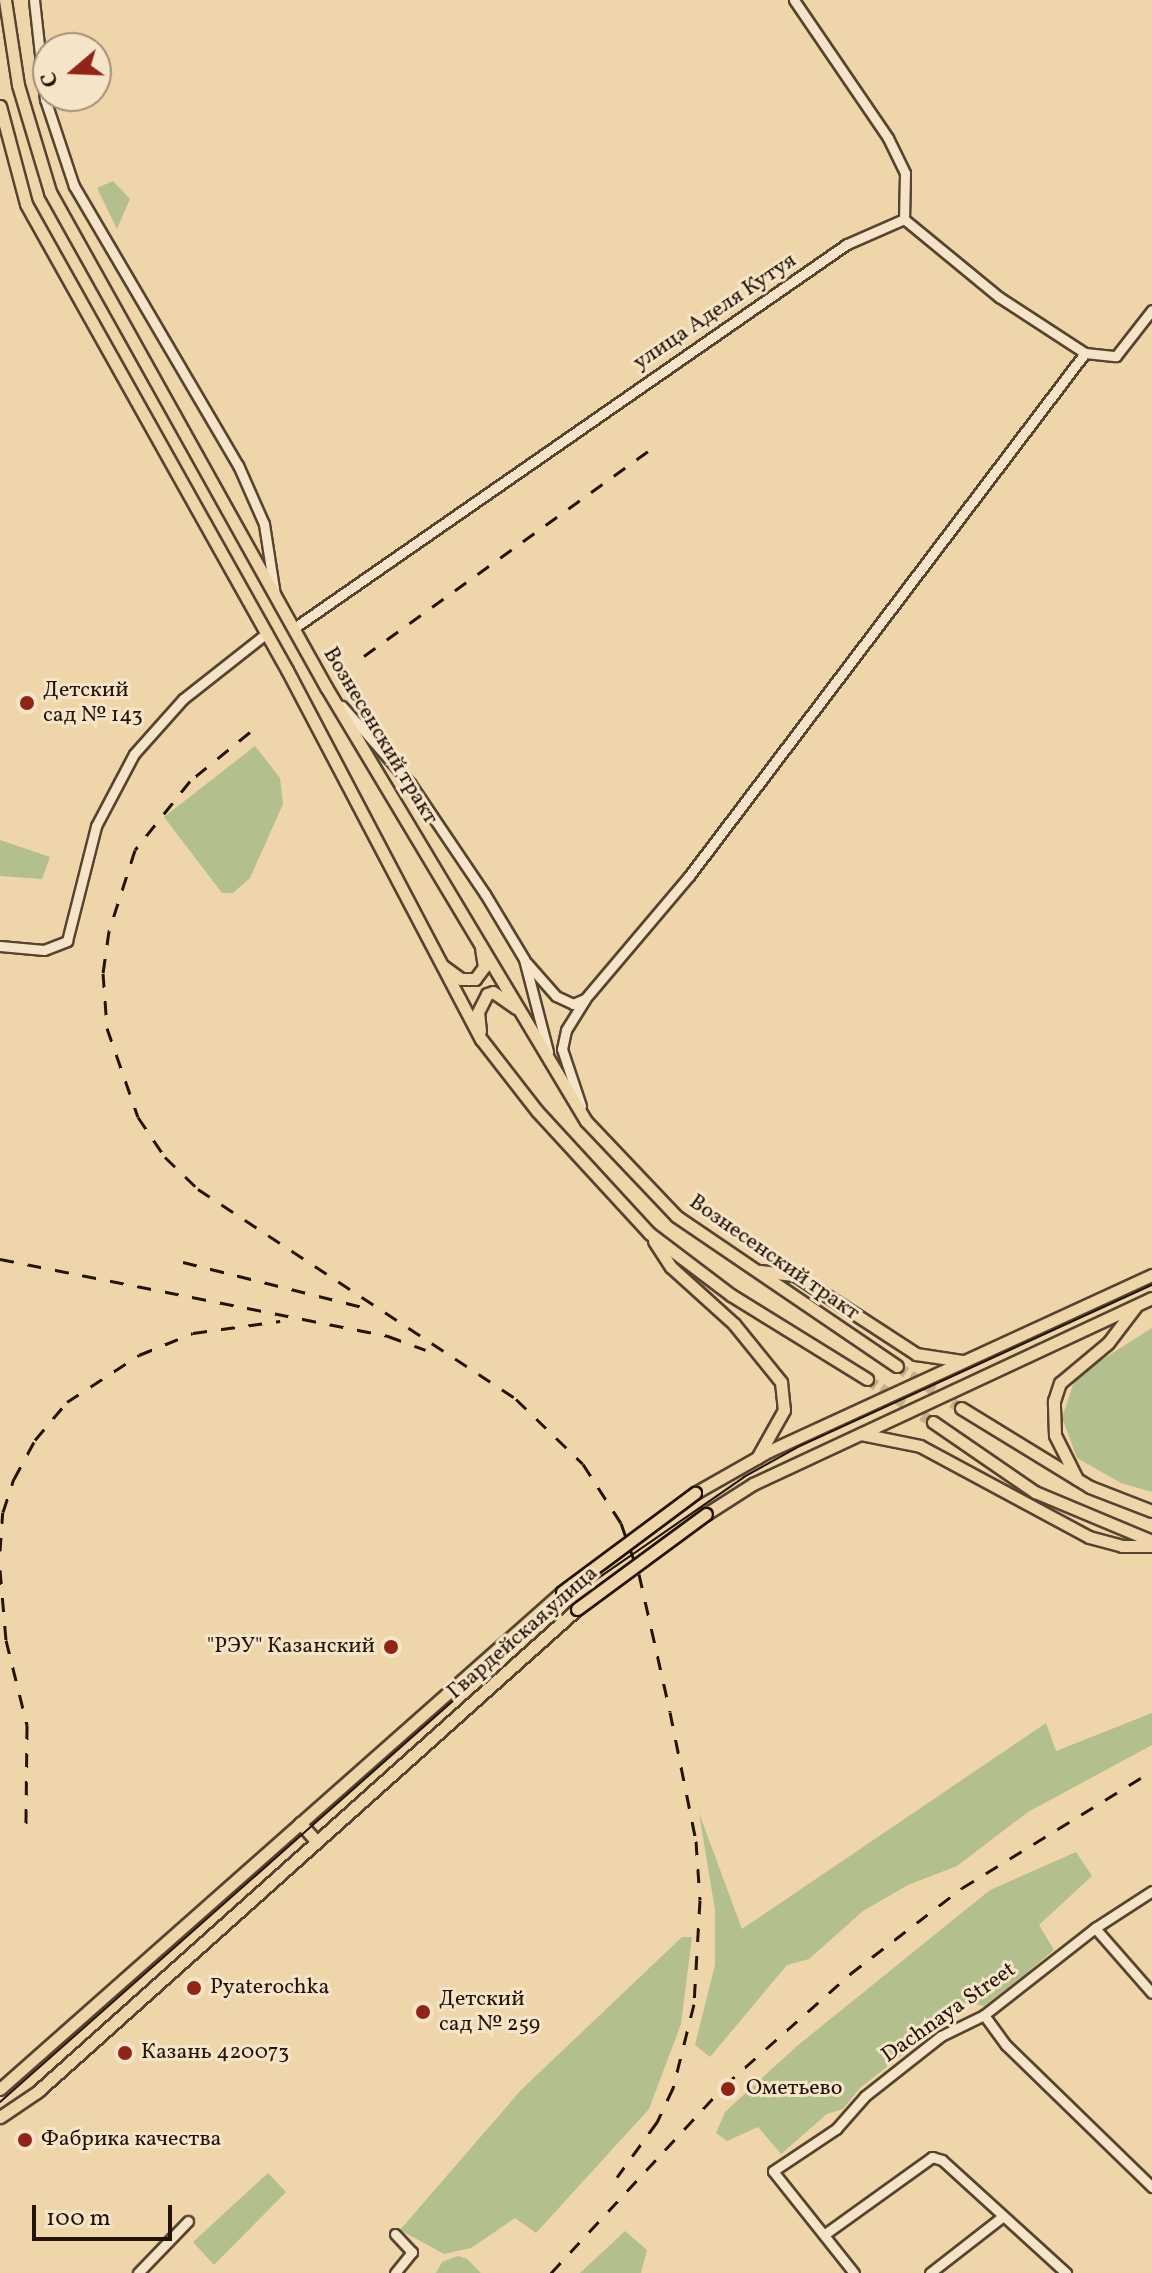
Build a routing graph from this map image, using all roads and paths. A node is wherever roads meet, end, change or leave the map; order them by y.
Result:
1 (5, 0) edge
2 (34, 0) edge
3 (794, 0) edge
4 (0, 106) edge
5 (3, 144) edge
6 (904, 219) junction
7 (1152, 310) edge
8 (1085, 353) junction
9 (276, 598) junction
10 (294, 628) junction
11 (267, 633) junction
12 (326, 687) junction
13 (470, 923) junction
14 (0, 946) edge
15 (524, 959) junction
16 (438, 962) junction
17 (585, 999) junction
18 (525, 1016) junction
19 (481, 1039) junction
20 (552, 1067) junction
21 (586, 1121) junction
22 (649, 1233) junction
23 (755, 1270) junction
24 (1152, 1275) edge
25 (1152, 1298) edge
26 (1137, 1305) junction
27 (963, 1361) junction
28 (897, 1366) tunnel mouth
29 (867, 1379) tunnel mouth
30 (961, 1408) tunnel mouth
31 (933, 1422) tunnel mouth
32 (860, 1434) junction
33 (757, 1458) junction
34 (1077, 1479) junction
35 (1152, 1511) edge
36 (1152, 1543) edge
37 (300, 1823) junction
38 (317, 1842) junction
39 (1152, 1891) edge
40 (1095, 1928) junction
41 (1152, 1993) edge
42 (984, 2015) junction
43 (0, 2089) edge
44 (0, 2117) edge
45 (1152, 2187) edge
46 (1002, 2217) junction
47 (188, 2221) dead end
48 (395, 2234) dead end
49 (825, 2234) junction
50 (138, 2273) edge
51 (395, 2273) edge
52 (854, 2273) edge
53 (930, 2273) edge
54 (1066, 2273) edge

1 - 9 main road, Вознесенский тракт
2 - 9 street
3 - 6 street
4 - 5 main road, Вознесенский тракт
5 - 11 main road, Вознесенский тракт
6 - 8 street
6 - 10 street, улица Аделя Кутуя
7 - 8 street
8 - 17 street
9 - 10 main road, Вознесенский тракт
10 - 12 main road, Вознесенский тракт
11 - 14 street
11 - 16 main road, Вознесенский тракт
12 - 13 main road, Вознесенский тракт
12 - 15 street
13 - 16 main road
13 - 18 main road, Вознесенский тракт
15 - 17 street
15 - 20 street
16 - 19 main road, Вознесенский тракт
17 - 21 street
18 - 19 main road
18 - 20 main road, Вознесенский тракт
19 - 22 main road, Вознесенский тракт
20 - 21 main road, Вознесенский тракт
21 - 23 main road, Вознесенский тракт
22 - 29 main road, Вознесенский тракт
22 - 33 main road
23 - 27 main road
23 - 28 main road, Вознесенский тракт
24 - 27 main road, Гвардейская улица
25 - 26 main road, Гвардейская улица
26 - 32 main road, Гвардейская улица
26 - 34 main road
27 - 33 main road, Гвардейская улица
30 - 34 main road
31 - 36 main road
32 - 36 main road
32 - 38 main road, Гвардейская улица, bridge
33 - 37 main road, Гвардейская улица, bridge
34 - 35 main road
37 - 38 main road
37 - 43 main road, Гвардейская улица
38 - 44 main road, Гвардейская улица
39 - 40 street, Dachnaya Street
40 - 41 street
40 - 42 street, Dachnaya Street
42 - 45 street
42 - 49 street, Dachnaya Street
46 - 49 street
46 - 53 street
46 - 54 street
47 - 50 street
48 - 51 street
49 - 52 street

